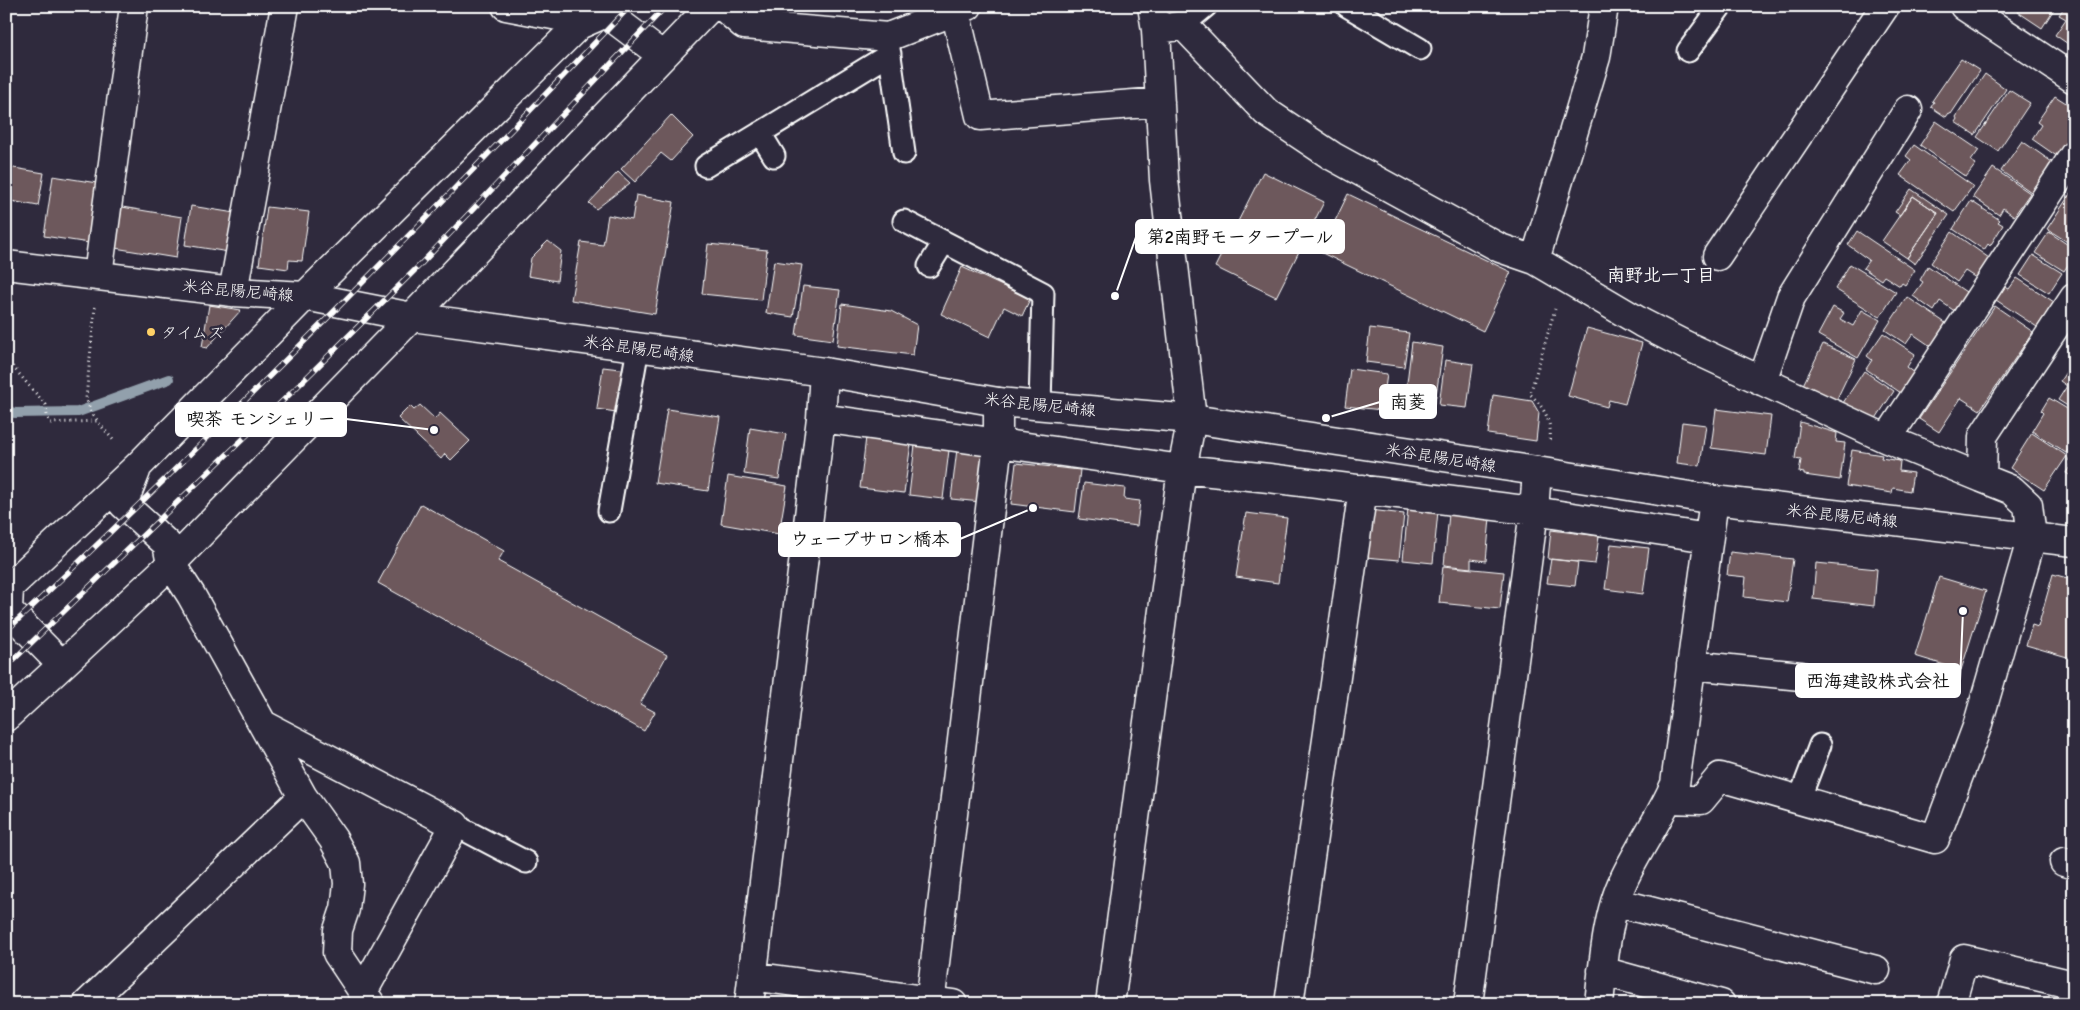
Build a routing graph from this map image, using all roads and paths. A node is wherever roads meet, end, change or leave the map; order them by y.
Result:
1 (134, 6) edge
2 (285, 6) edge
3 (506, 6) edge
4 (711, 6) edge
5 (722, 6) edge
6 (1206, 6) edge
7 (1347, 6) edge
8 (1604, 6) edge
9 (1885, 6) edge
10 (1964, 6) edge
11 (962, 9) edge
12 (1713, 9) edge
13 (589, 15) edge
14 (1154, 18) edge
15 (1183, 25) junction
16 (889, 46) junction
17 (1420, 49) dead end
18 (1688, 51) dead end
19 (663, 56) junction
20 (2074, 79) edge
21 (1160, 102) junction
22 (1908, 110) dead end
23 (760, 133) junction
24 (904, 153) dead end
25 (2074, 155) edge
26 (774, 156) dead end
27 (706, 166) dead end
28 (904, 221) dead end
29 (944, 242) junction
30 (1717, 256) dead end
31 (1535, 260) junction
32 (6, 265) edge
33 (929, 266) dead end
34 (98, 274) junction
35 (1566, 277) junction
36 (233, 292) junction
37 (305, 296) junction
38 (2074, 298) edge
39 (412, 317) junction
40 (638, 348) junction
41 (6, 360) edge
42 (824, 372) junction
43 (1762, 381) junction
44 (998, 402) junction
45 (1040, 405) junction
46 (821, 418) junction
47 (1192, 418) junction
48 (97, 421) junction
49 (1887, 439) junction
50 (998, 443) junction
51 (1550, 443) dead end
52 (137, 467) junction
53 (1182, 469) junction
54 (1537, 471) junction
55 (1982, 478) junction
56 (1362, 489) junction
57 (1714, 500) junction
58 (609, 511) dead end
59 (1534, 511) junction
60 (2032, 537) junction
61 (1708, 538) junction
62 (2074, 542) edge
63 (170, 564) junction
64 (7, 588) edge
65 (62, 665) junction
66 (1691, 665) junction
67 (1801, 676) dead end
68 (6, 717) edge
69 (264, 725) junction
70 (1820, 745) dead end
71 (303, 797) junction
72 (1669, 799) junction
73 (1799, 800) junction
74 (456, 825) junction
75 (526, 862) dead end
76 (1614, 902) junction
77 (1876, 970) dead end
78 (1602, 971) junction
79 (752, 976) junction
80 (2060, 990) edge
81 (367, 998) edge
82 (938, 1003) edge
83 (87, 1004) edge
84 (749, 1004) edge
85 (1110, 1004) edge
86 (1289, 1004) edge
87 (1468, 1004) edge
88 (1599, 1004) edge
89 (1721, 1004) edge
90 (1950, 1004) edge

1 - 34 street
2 - 36 street
3 - 13 street
4 - 19 street
5 - 16 street
6 - 15 lane
7 - 17 lane
8 - 31 street
9 - 30 street
10 - 20 street
11 - 16 street
11 - 21 street
12 - 18 lane
13 - 19 street
13 - 37 street
14 - 15 street
14 - 21 street
15 - 31 street
16 - 23 lane
16 - 24 lane
19 - 39 street
21 - 47 street
22 - 43 street
23 - 26 lane
23 - 27 lane
25 - 49 street
28 - 29 lane
29 - 33 lane
29 - 45 lane
31 - 35 street
32 - 34 street, 米谷昆陽尼崎線
34 - 36 street, 米谷昆陽尼崎線
34 - 48 path
35 - 43 street
35 - 51 path
36 - 37 street, 米谷昆陽尼崎線
37 - 39 street, 米谷昆陽尼崎線
37 - 52 street
38 - 55 street
39 - 40 street, 米谷昆陽尼崎線
39 - 63 street
40 - 42 street, 米谷昆陽尼崎線
40 - 58 lane
41 - 48 path
42 - 44 street, 米谷昆陽尼崎線
42 - 46 street
43 - 49 street
44 - 45 street, 米谷昆陽尼崎線
44 - 50 street
45 - 47 street, 米谷昆陽尼崎線
46 - 50 street
46 - 79 street
47 - 53 street
47 - 54 street, 米谷昆陽尼崎線
48 - 52 path
49 - 55 street
50 - 53 street
50 - 82 street
52 - 63 street
52 - 64 street
53 - 56 street
53 - 85 street
54 - 57 street, 米谷昆陽尼崎線
54 - 59 street
55 - 60 street
56 - 59 street
56 - 86 street
57 - 60 street, 米谷昆陽尼崎線
57 - 61 street
59 - 61 street
59 - 87 street
60 - 62 street, 米谷昆陽尼崎線
60 - 73 street
61 - 66 street
63 - 65 street
63 - 69 street
64 - 65 street
65 - 68 street
66 - 67 street
66 - 72 street
69 - 71 street
69 - 74 street
70 - 73 lane
71 - 81 street
71 - 83 street
72 - 73 street
72 - 76 street
74 - 75 lane
74 - 81 street
76 - 77 street
76 - 78 street
78 - 88 street
78 - 89 street
79 - 82 street
79 - 84 street
80 - 90 street

